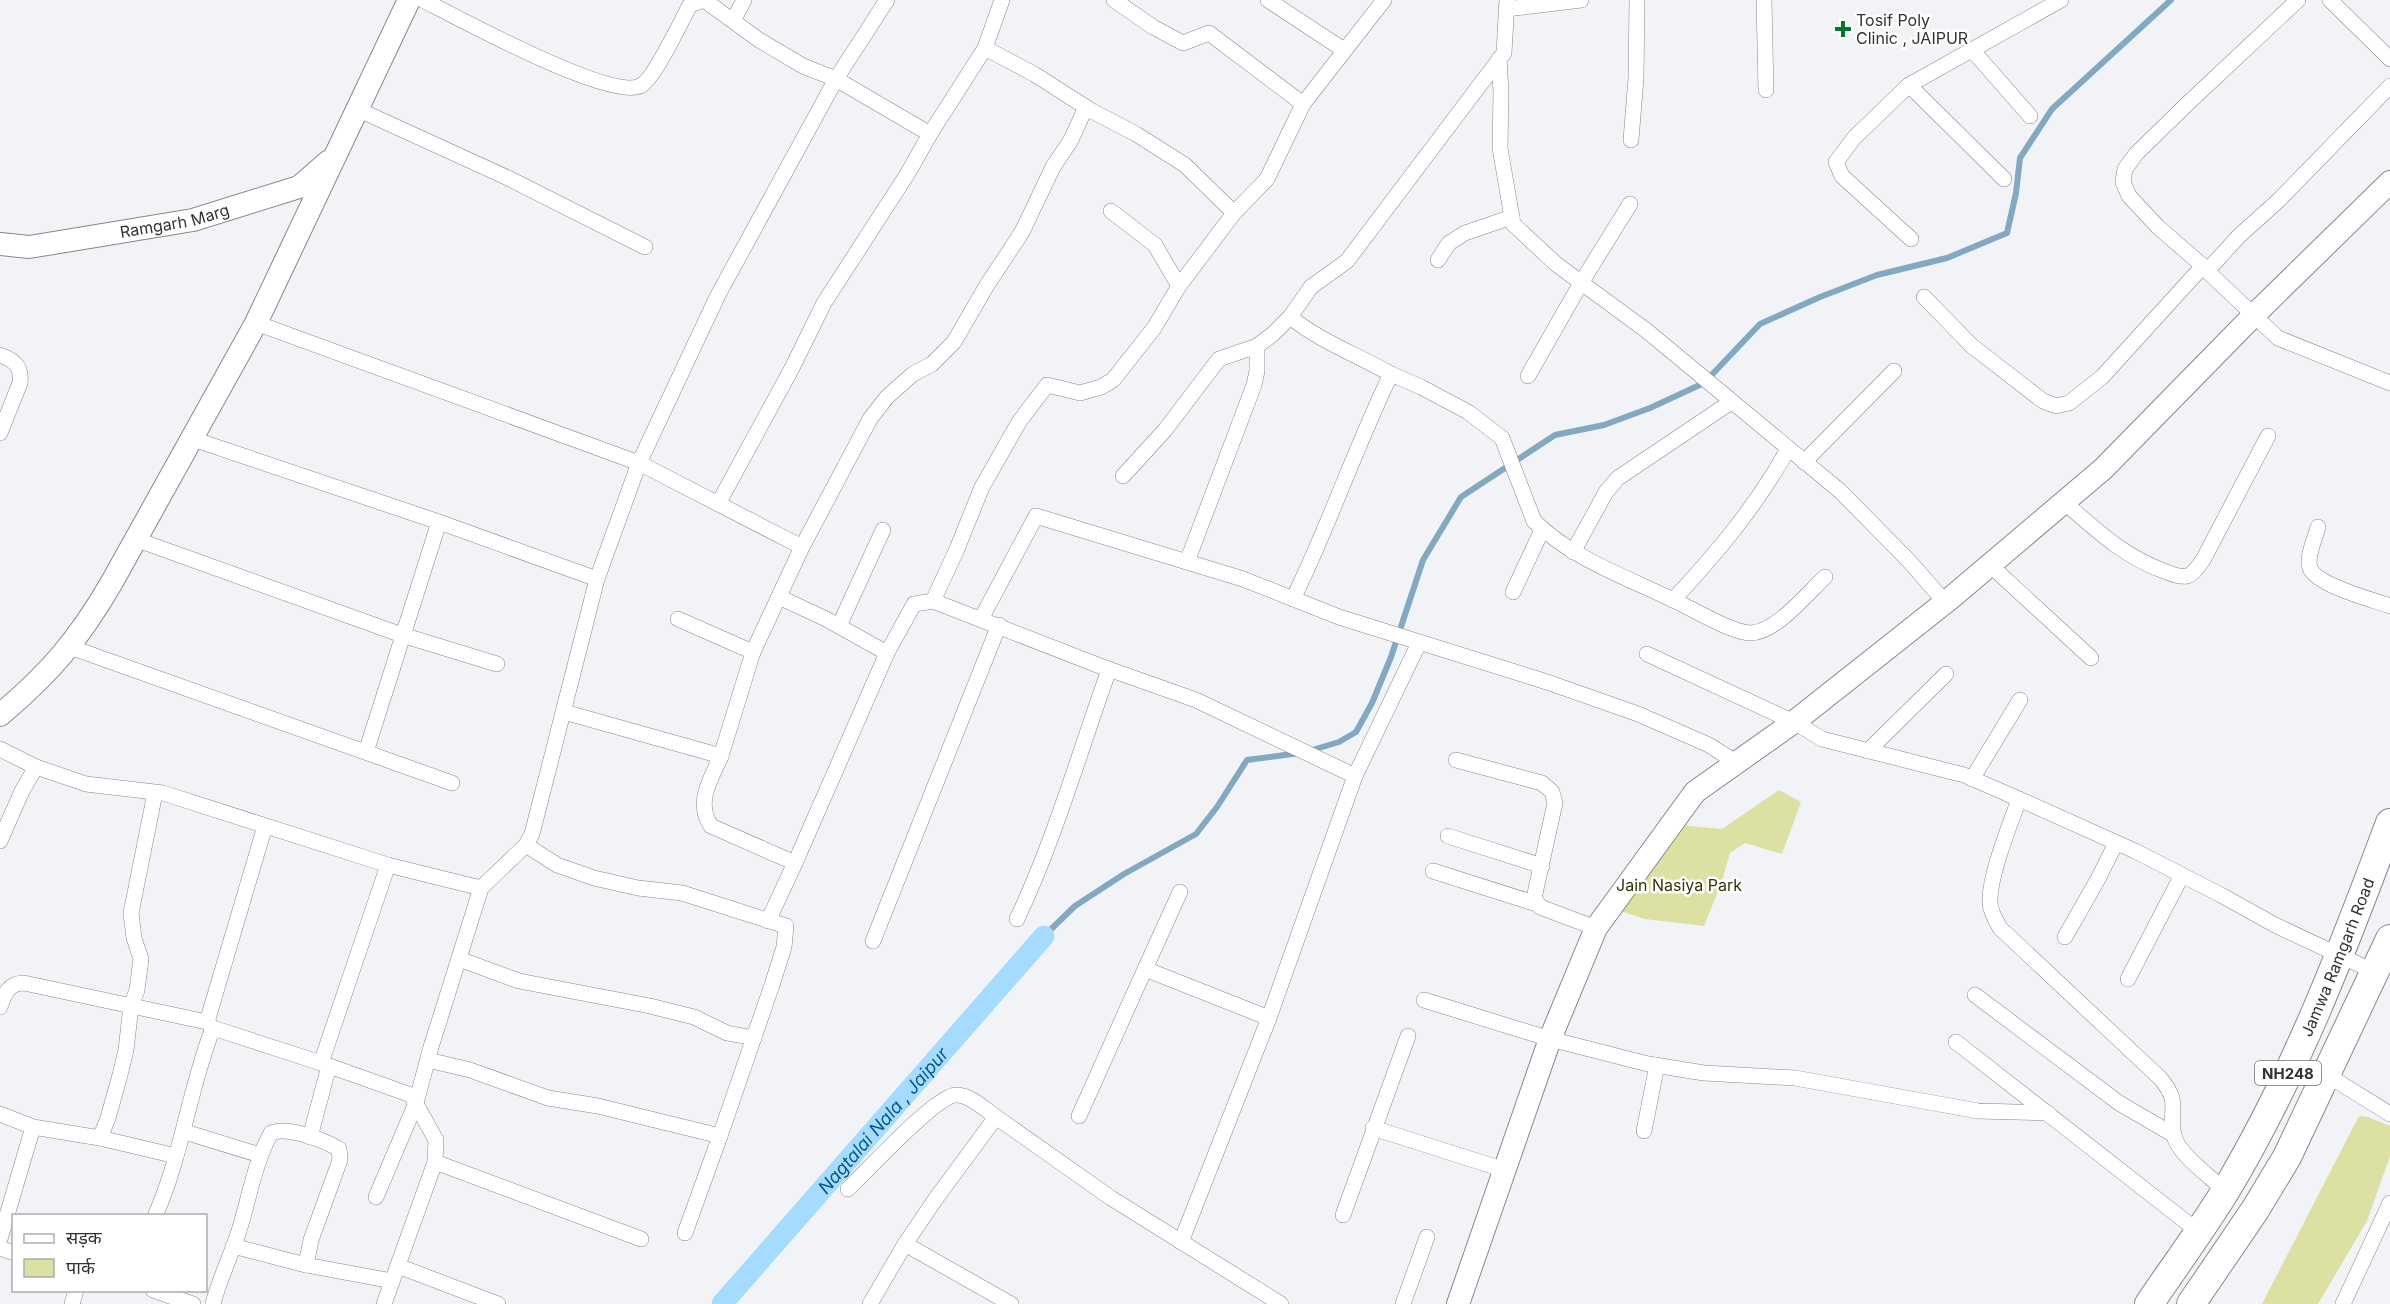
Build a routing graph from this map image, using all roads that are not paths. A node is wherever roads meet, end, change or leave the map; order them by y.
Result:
1 (409, 0) edge
2 (423, 0) edge
3 (744, 0) edge
4 (887, 0) edge
5 (1002, 0) edge
6 (1114, 0) edge
7 (1268, 0) edge
8 (1384, 0) edge
9 (1581, 0) edge
10 (1637, 0) edge
11 (1764, 0) edge
12 (2061, 0) edge
13 (2298, 0) edge
14 (2330, 0) edge
15 (1506, 5) edge
16 (734, 20) junction
17 (985, 48) junction
18 (1344, 50) junction
19 (1973, 51) junction
20 (1499, 59) junction
21 (2390, 60) edge
22 (836, 78) junction
23 (1909, 85) junction
24 (2390, 86) edge
25 (1766, 90) dead end
26 (1303, 104) junction
27 (1086, 107) junction
28 (357, 109) junction
29 (2030, 116) dead end
30 (930, 134) junction
31 (1630, 140) dead end
32 (336, 155) junction
33 (2004, 179) dead end
34 (2390, 182) edge
35 (1630, 204) dead end
36 (1111, 211) dead end
37 (1234, 213) junction
38 (1512, 217) junction
39 (1911, 239) dead end
40 (0, 244) edge
41 (645, 247) dead end
42 (1438, 260) dead end
43 (2205, 268) junction
44 (1581, 283) junction
45 (1179, 286) junction
46 (1924, 297) dead end
47 (2253, 316) junction
48 (1290, 317) junction
49 (256, 323) junction
50 (1257, 345) junction
51 (0, 355) edge
52 (1894, 370) dead end
53 (1391, 374) junction
54 (1528, 376) dead end
55 (2390, 383) edge
56 (1727, 399) junction
57 (0, 433) edge
58 (2268, 436) dead end
59 (193, 439) junction
60 (1788, 449) junction
61 (1804, 462) junction
62 (639, 463) junction
63 (1124, 476) dead end
64 (2064, 502) junction
65 (718, 504) junction
66 (439, 522) junction
67 (2318, 527) dead end
68 (883, 530) dead end
69 (1542, 530) junction
70 (135, 538) junction
71 (802, 547) junction
72 (1573, 552) junction
73 (1187, 562) junction
74 (1990, 564) junction
75 (1825, 577) dead end
76 (597, 579) junction
77 (1513, 592) dead end
78 (779, 597) junction
79 (1293, 599) junction
80 (1673, 600) junction
81 (933, 601) junction
82 (1945, 602) junction
83 (2390, 606) edge
84 (678, 619) dead end
85 (981, 619) junction
86 (999, 625) junction
87 (838, 626) junction
88 (402, 635) junction
89 (1414, 642) junction
90 (70, 647) junction
91 (753, 652) junction
92 (887, 653) junction
93 (1647, 654) dead end
94 (2091, 658) dead end
95 (497, 664) dead end
96 (1109, 670) junction
97 (1946, 674) dead end
98 (2020, 700) dead end
99 (564, 712) junction
100 (0, 715) edge
101 (1794, 722) junction
102 (0, 749) edge
103 (1868, 751) junction
104 (366, 752) junction
105 (721, 756) junction
106 (1456, 760) dead end
107 (1737, 763) junction
108 (36, 767) junction
109 (1355, 776) junction
110 (1972, 779) junction
111 (452, 783) dead end
112 (155, 793) junction
113 (2019, 799) junction
114 (2390, 823) edge
115 (265, 826) junction
116 (1448, 836) dead end
117 (0, 841) edge
118 (2116, 843) junction
119 (526, 845) junction
120 (795, 863) junction
121 (388, 865) junction
122 (1542, 866) junction
123 (1432, 871) dead end
124 (2182, 875) junction
125 (481, 888) junction
126 (1180, 892) dead end
127 (1537, 904) junction
128 (1017, 919) dead end
129 (768, 921) junction
130 (1596, 928) junction
131 (2065, 937) dead end
132 (2390, 939) edge
133 (873, 940) dead end
134 (2340, 954) junction
135 (459, 959) junction
136 (1145, 969) junction
137 (2375, 972) junction
138 (2128, 980) dead end
139 (1975, 995) dead end
140 (1424, 1000) dead end
141 (0, 1006) edge
142 (131, 1006) junction
143 (1269, 1018) junction
144 (210, 1025) junction
145 (1408, 1036) dead end
146 (754, 1038) junction
147 (1550, 1040) junction
148 (1956, 1042) dead end
149 (428, 1060) junction
150 (325, 1065) junction
151 (1657, 1065) junction
152 (2327, 1076) junction
153 (416, 1103) junction
154 (2048, 1113) junction
155 (0, 1114) edge
156 (2390, 1114) edge
157 (1079, 1116) dead end
158 (996, 1117) junction
159 (33, 1127) junction
160 (1373, 1128) junction
161 (1644, 1131) dead end
162 (185, 1132) junction
163 (2174, 1135) junction
164 (720, 1136) junction
165 (310, 1137) junction
166 (100, 1138) junction
167 (260, 1155) junction
168 (176, 1156) junction
169 (435, 1162) junction
170 (1505, 1170) junction
171 (848, 1189) dead end
172 (2225, 1191) junction
173 (376, 1197) dead end
174 (2390, 1203) edge
175 (155, 1214) edge
176 (1343, 1215) dead end
177 (2199, 1232) junction
178 (685, 1233) dead end
179 (1427, 1237) dead end
180 (0, 1239) edge
181 (641, 1239) dead end
182 (1181, 1242) junction
183 (905, 1245) junction
184 (233, 1246) junction
185 (306, 1265) junction
186 (398, 1266) junction
187 (392, 1281) junction
188 (159, 1292) edge
189 (193, 1304) edge
190 (213, 1304) edge
191 (384, 1304) edge
192 (498, 1304) edge
193 (870, 1304) edge
194 (1011, 1304) edge
195 (1281, 1304) edge
196 (1403, 1304) edge
197 (1458, 1304) edge
198 (2149, 1304) edge
199 (2191, 1304) edge
200 (2343, 1304) edge

1 - 28 street
2 - 16 street
3 - 16 street
4 - 22 street
5 - 17 street
6 - 26 street
7 - 18 street
8 - 18 street
9 - 15 street
10 - 31 street
11 - 25 street
12 - 19 street
13 - 43 street
14 - 21 street
15 - 20 street
16 - 22 street
17 - 27 street
17 - 30 street
18 - 26 street
19 - 23 street
19 - 29 street
20 - 38 street
20 - 48 street
22 - 30 street
22 - 62 street
23 - 33 street
23 - 39 street
24 - 43 street
26 - 37 street
27 - 37 street
27 - 71 street
28 - 32 street
28 - 41 street
30 - 65 street
32 - 40 street, Ramgarh Marg
32 - 49 street
34 - 47 street
35 - 44 street
36 - 45 street
37 - 45 street
38 - 42 street
38 - 44 street
43 - 46 street
43 - 47 street
44 - 54 street
44 - 56 street
45 - 81 street
47 - 55 street
47 - 64 street
48 - 50 street
48 - 53 street
49 - 59 street
49 - 62 street
50 - 63 street
50 - 73 street
51 - 57 street
52 - 61 street
53 - 69 street
53 - 79 street
56 - 60 street
56 - 72 street
58 - 64 street
59 - 66 street
59 - 70 street
60 - 61 street
60 - 80 street
61 - 82 street
62 - 65 street
62 - 76 street
64 - 74 street
65 - 71 street
66 - 76 street
66 - 88 street
67 - 83 street
68 - 87 street
69 - 72 street
69 - 77 street
70 - 88 street
70 - 90 street
71 - 78 street
72 - 80 street
73 - 79 street
73 - 85 street
74 - 82 street
74 - 94 street
75 - 80 street
76 - 99 street
78 - 87 street
78 - 91 street
79 - 89 street
81 - 85 street
81 - 92 street
82 - 101 street
84 - 91 street
85 - 86 street
86 - 96 street
86 - 133 street
87 - 92 street
88 - 95 street
88 - 104 street
89 - 107 street
89 - 109 street
90 - 100 street
90 - 104 street
91 - 105 street
92 - 120 street
93 - 101 street
96 - 109 street
96 - 128 street
97 - 103 street
98 - 110 street
99 - 105 street
99 - 119 street
101 - 103 street
101 - 107 street
102 - 108 street
103 - 110 street
104 - 111 street
105 - 120 street
106 - 122 street
107 - 130 street
108 - 112 street
108 - 117 street
109 - 143 street
110 - 113 street
112 - 115 street
112 - 142 street
113 - 118 street
113 - 163 street
114 - 134 highway, Jamwa Ramgarh Road / NH248
115 - 121 street
115 - 144 street
116 - 122 street
118 - 124 street
118 - 131 street
119 - 125 street
119 - 129 street
120 - 129 street
121 - 125 street
121 - 150 street
122 - 127 street
123 - 127 street
124 - 134 street
124 - 138 street
125 - 135 street
126 - 136 street
127 - 130 street
129 - 146 street
130 - 147 street
132 - 137 highway, NH248
134 - 137 street
134 - 172 highway, Jamwa Ramgarh Road / NH248
135 - 146 street
135 - 149 street
136 - 143 street
136 - 157 street
137 - 152 highway, NH248
139 - 163 street
140 - 147 street
141 - 142 street
142 - 144 street
142 - 166 street
143 - 182 street
144 - 150 street
144 - 162 street
145 - 160 street
146 - 164 street
147 - 151 street
147 - 170 street
148 - 154 street
149 - 153 street
149 - 164 street
150 - 153 street
150 - 165 street
151 - 154 street
151 - 161 street
152 - 156 street
152 - 199 highway, NH248
153 - 169 street
153 - 173 street
154 - 177 street
155 - 159 street
158 - 171 street
158 - 182 street
158 - 183 street
159 - 166 street
159 - 180 street
160 - 170 street
160 - 176 street
162 - 167 street
162 - 168 street
163 - 172 street
164 - 178 street
165 - 167 street
165 - 185 street
166 - 168 street
167 - 184 street
168 - 175 street
169 - 181 street
169 - 186 street
170 - 197 street
172 - 177 highway, Jamwa Ramgarh Road / NH248
174 - 200 street
177 - 198 highway, Jamwa Ramgarh Road / NH248
179 - 196 street
182 - 195 street
183 - 193 street
183 - 194 street
184 - 185 street
184 - 190 street
185 - 187 street
186 - 187 street
186 - 192 street
187 - 191 street
188 - 189 street

